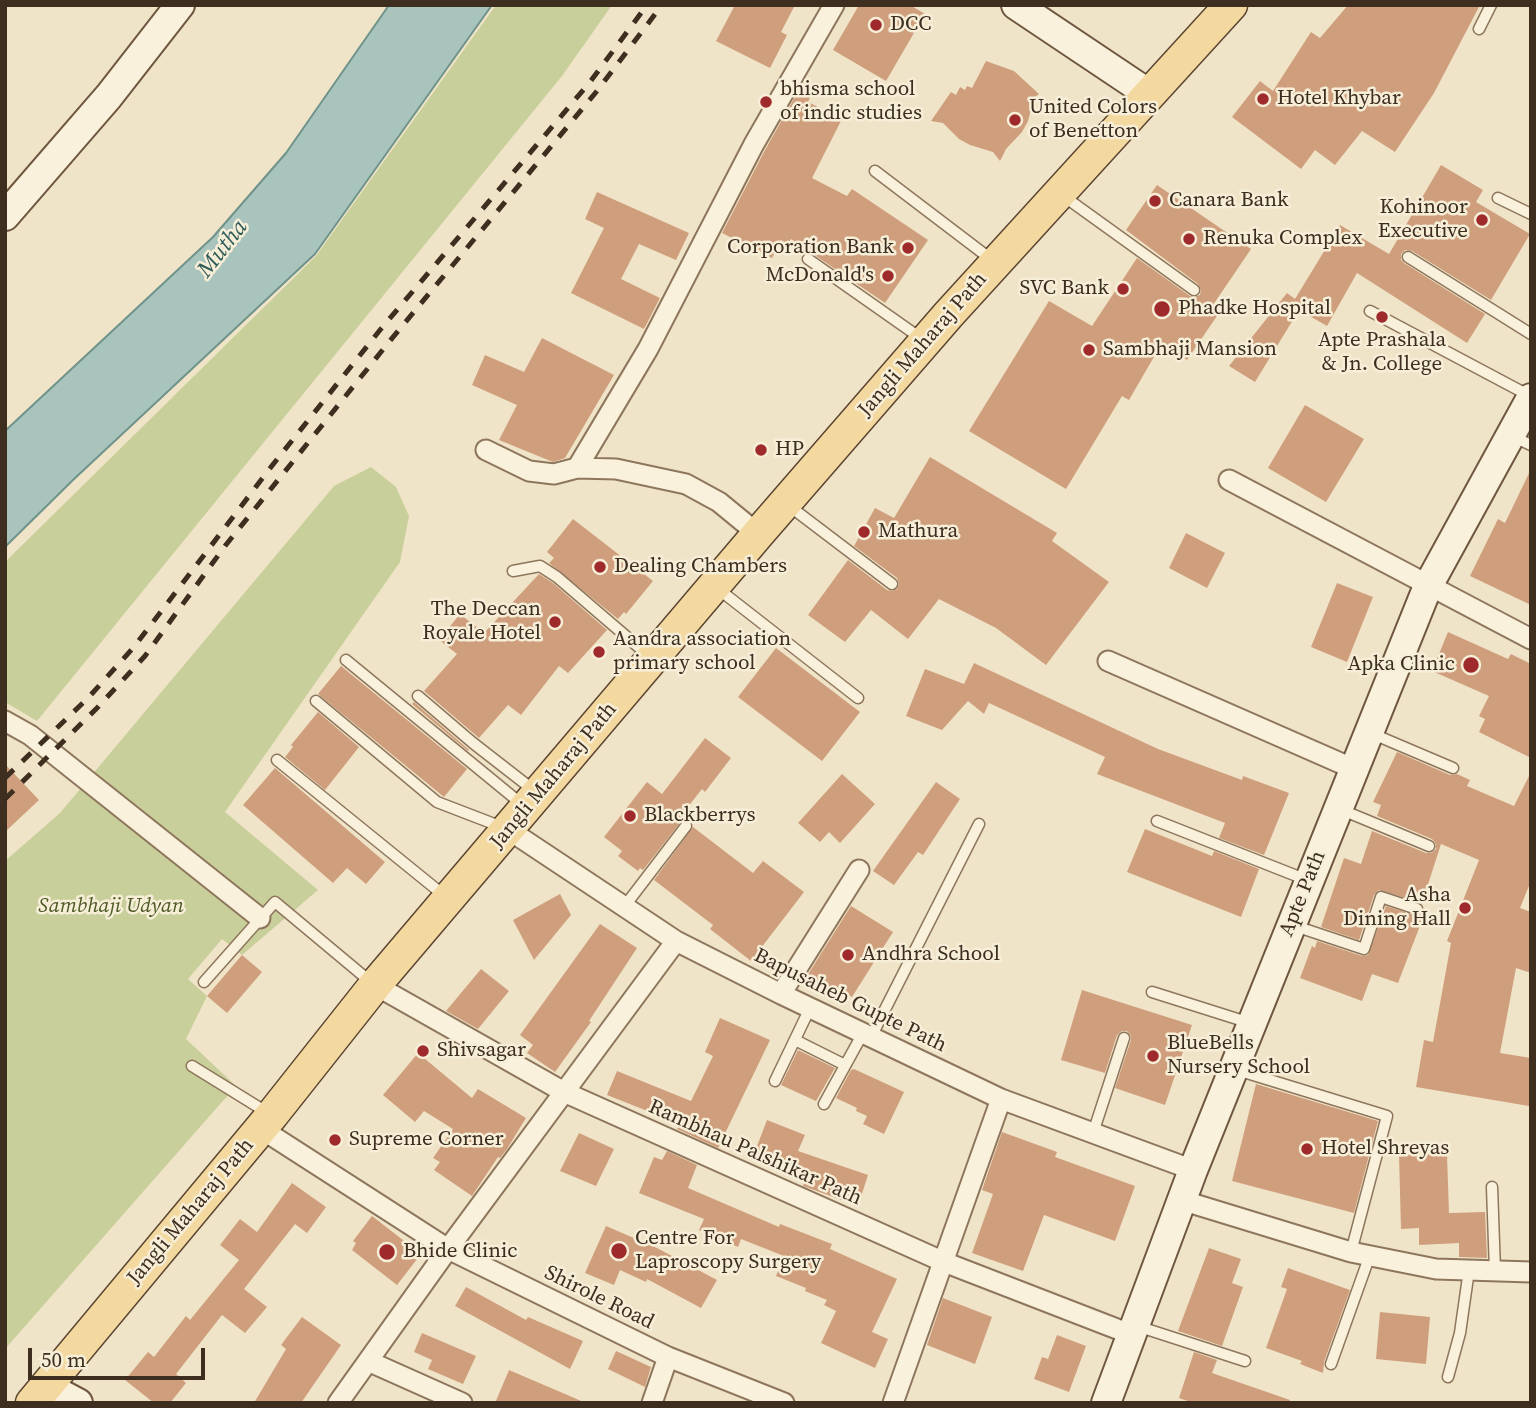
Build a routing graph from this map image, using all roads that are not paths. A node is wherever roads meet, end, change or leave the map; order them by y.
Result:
1 (180, 5) edge
2 (834, 5) edge
3 (1016, 5) edge
4 (1231, 5) edge
5 (1491, 5) edge
6 (1479, 29) dead end
7 (1149, 94) junction
8 (875, 171) dead end
9 (1059, 192) junction
10 (1498, 198) dead end
11 (1531, 214) edge
12 (5, 216) edge
13 (1408, 257) dead end
14 (808, 259) dead end
15 (995, 263) junction
16 (1194, 290) dead end
17 (1370, 311) dead end
18 (1531, 334) edge
19 (925, 341) junction
20 (1531, 398) edge
21 (1521, 440) edge
22 (486, 450) dead end
23 (577, 468) junction
24 (1229, 480) dead end
25 (785, 503) junction
26 (758, 534) junction
27 (513, 571) dead end
28 (892, 584) dead end
29 (714, 585) junction
30 (1428, 586) junction
31 (1531, 639) edge
32 (652, 659) junction
33 (346, 660) dead end
34 (1108, 661) dead end
35 (418, 696) dead end
36 (858, 698) dead end
37 (316, 701) dead end
38 (5, 721) edge
39 (1369, 732) junction
40 (277, 760) dead end
41 (1453, 768) dead end
42 (1354, 769) junction
43 (1338, 809) junction
44 (525, 811) junction
45 (1157, 821) dead end
46 (979, 824) dead end
47 (686, 826) dead end
48 (1429, 846) dead end
49 (859, 870) dead end
50 (1309, 880) junction
51 (449, 899) junction
52 (624, 907) junction
53 (1417, 909) dead end
54 (260, 918) junction
55 (1291, 924) junction
56 (676, 941) junction
57 (204, 982) dead end
58 (376, 985) junction
59 (1152, 992) dead end
60 (781, 994) junction
61 (810, 1008) junction
62 (1251, 1023) junction
63 (867, 1035) junction
64 (1124, 1038) dead end
65 (795, 1040) junction
66 (845, 1065) junction
67 (192, 1066) dead end
68 (1233, 1068) junction
69 (775, 1081) dead end
70 (564, 1092) junction
71 (1001, 1099) junction
72 (824, 1104) dead end
73 (266, 1122) junction
74 (1093, 1133) junction
75 (1193, 1170) junction
76 (1492, 1187) dead end
77 (1181, 1200) junction
78 (448, 1249) junction
79 (1361, 1253) junction
80 (944, 1262) junction
81 (1469, 1270) junction
82 (1495, 1271) junction
83 (1531, 1272) edge
84 (1131, 1329) junction
85 (668, 1357) junction
86 (368, 1361) junction
87 (1245, 1361) dead end
88 (1331, 1364) dead end
89 (1448, 1377) dead end
90 (39, 1394) edge
91 (78, 1403) edge
92 (338, 1403) edge
93 (462, 1403) edge
94 (652, 1403) edge
95 (784, 1403) edge
96 (894, 1403) edge
97 (1106, 1403) edge

1 - 12 street
2 - 23 street
3 - 7 street
4 - 7 main road, Jangli Maharaj Path
5 - 6 lane
7 - 9 main road, Jangli Maharaj Path
8 - 15 lane
9 - 15 main road, Jangli Maharaj Path
9 - 16 lane
10 - 11 lane
13 - 18 lane
14 - 19 lane
15 - 19 main road, Jangli Maharaj Path
17 - 20 lane
19 - 25 main road, Jangli Maharaj Path
20 - 21 street, Apte Path
21 - 30 street, Apte Path
22 - 23 street
23 - 26 street
24 - 30 street
25 - 26 main road, Jangli Maharaj Path
25 - 28 lane
26 - 29 main road, Jangli Maharaj Path
27 - 32 lane
29 - 32 main road, Jangli Maharaj Path
29 - 36 lane
30 - 31 street
30 - 39 street, Apte Path
32 - 44 main road, Jangli Maharaj Path
33 - 44 lane
34 - 42 street
35 - 44 lane
37 - 44 lane
38 - 54 street
39 - 41 lane
39 - 42 street, Apte Path
40 - 51 lane
42 - 43 street, Apte Path
43 - 48 lane
43 - 50 street, Apte Path
44 - 51 main road, Jangli Maharaj Path
44 - 52 street, Bapusaheb Gupte Path
45 - 50 lane
46 - 63 lane
47 - 52 lane
49 - 60 street
50 - 55 street, Apte Path
51 - 58 main road, Jangli Maharaj Path
52 - 56 street, Bapusaheb Gupte Path
53 - 55 lane
54 - 57 lane
54 - 58 lane
55 - 62 street, Apte Path
56 - 60 street, Bapusaheb Gupte Path
56 - 70 street
58 - 70 street, Rambhau Palshikar Path
58 - 73 main road, Jangli Maharaj Path
59 - 62 lane
60 - 61 street, Bapusaheb Gupte Path
61 - 63 street, Bapusaheb Gupte Path
61 - 65 lane
62 - 68 street, Apte Path
63 - 66 lane
63 - 71 street, Bapusaheb Gupte Path
64 - 74 lane
65 - 66 lane
65 - 69 lane
66 - 72 lane
67 - 73 lane
68 - 75 street, Apte Path
68 - 79 lane
70 - 78 street
70 - 80 street, Rambhau Palshikar Path
71 - 74 street, Bapusaheb Gupte Path
71 - 80 street
73 - 78 street, Shirole Road
73 - 90 main road, Jangli Maharaj Path
74 - 75 street, Bapusaheb Gupte Path
75 - 77 street, Apte Path
76 - 82 lane
77 - 79 street
77 - 84 street, Apte Path
78 - 85 street, Shirole Road
78 - 86 street
79 - 81 street
79 - 88 lane
80 - 84 street, Rambhau Palshikar Path
80 - 96 street
81 - 82 street
81 - 89 lane
82 - 83 street
84 - 87 lane
84 - 97 street, Apte Path
85 - 94 street
85 - 95 street, Shirole Road
86 - 92 street
86 - 93 street
90 - 91 street

